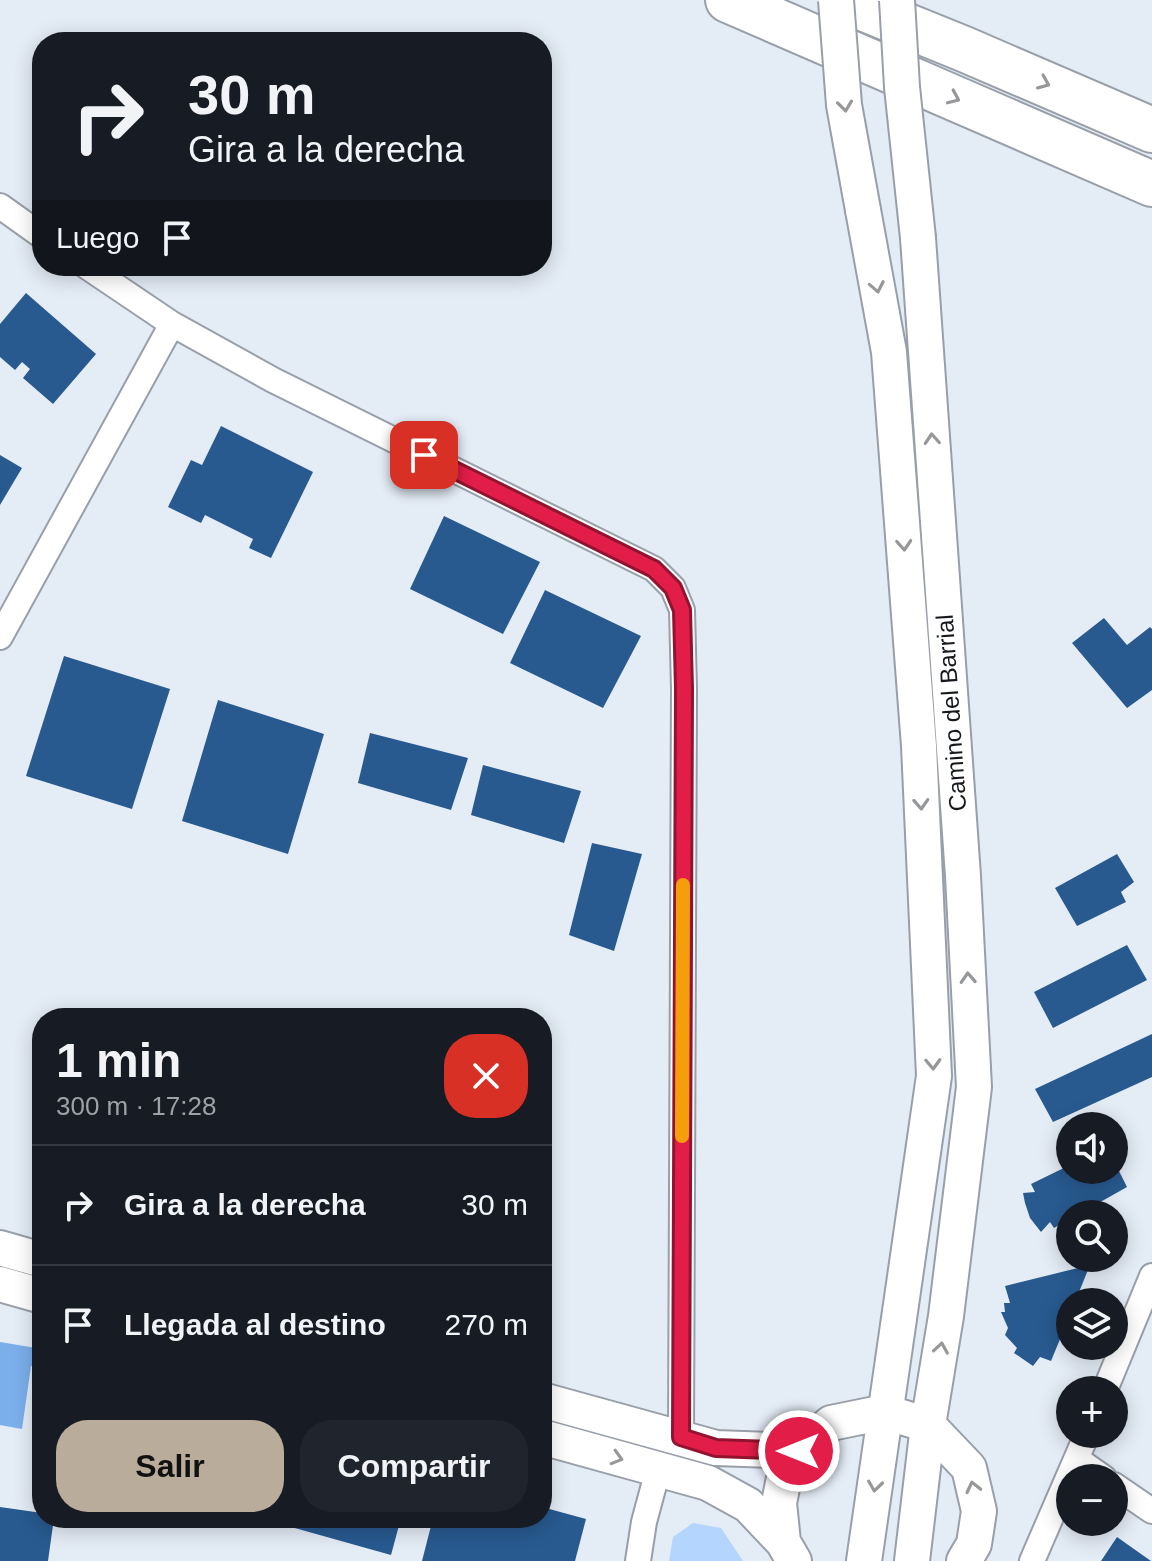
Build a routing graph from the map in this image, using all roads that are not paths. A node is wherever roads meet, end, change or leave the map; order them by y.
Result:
1 (728, 0) edge
2 (836, 0) edge
3 (843, 0) edge
4 (897, 0) edge
5 (1152, 130) edge
6 (1152, 184) edge
7 (0, 206) edge
8 (32, 229) edge
9 (101, 276) edge
10 (172, 324) junction
11 (0, 637) edge
12 (0, 1248) edge
13 (32, 1257) edge
14 (1152, 1276) edge
15 (0, 1284) edge
16 (32, 1293) edge
17 (1111, 1376) edge
18 (552, 1403) edge
19 (885, 1412) junction
20 (928, 1425) junction
21 (681, 1437) junction
22 (552, 1440) edge
23 (1081, 1448) edge
24 (799, 1451) junction
25 (1077, 1459) junction
26 (1084, 1464) edge
27 (658, 1470) junction
28 (1128, 1495) edge
29 (1152, 1511) edge
30 (788, 1551) edge
31 (638, 1561) edge
32 (864, 1561) edge
33 (912, 1561) edge
34 (964, 1561) edge
35 (1032, 1561) edge

1 -> 6 highway
2 -> 19 main road, Camino del Barrial, bridge
3 -> 5 highway
20 -> 4 main road, Camino del Barrial, bridge
7 - 8 street
9 - 10 street
10 - 11 street
10 - 21 street
12 - 13 main road
14 - 17 street
15 - 16 main road
18 - 21 main road
19 - 20 main road
19 - 24 main road
19 -> 32 main road, Camino del Barrial
20 - 33 main road, Camino del Barrial
34 -> 20 main road
21 - 24 main road
22 -> 27 main road
23 - 25 street
24 - 30 main road
25 - 26 street
25 - 35 street
27 - 30 main road
27 - 31 street
28 - 29 street

